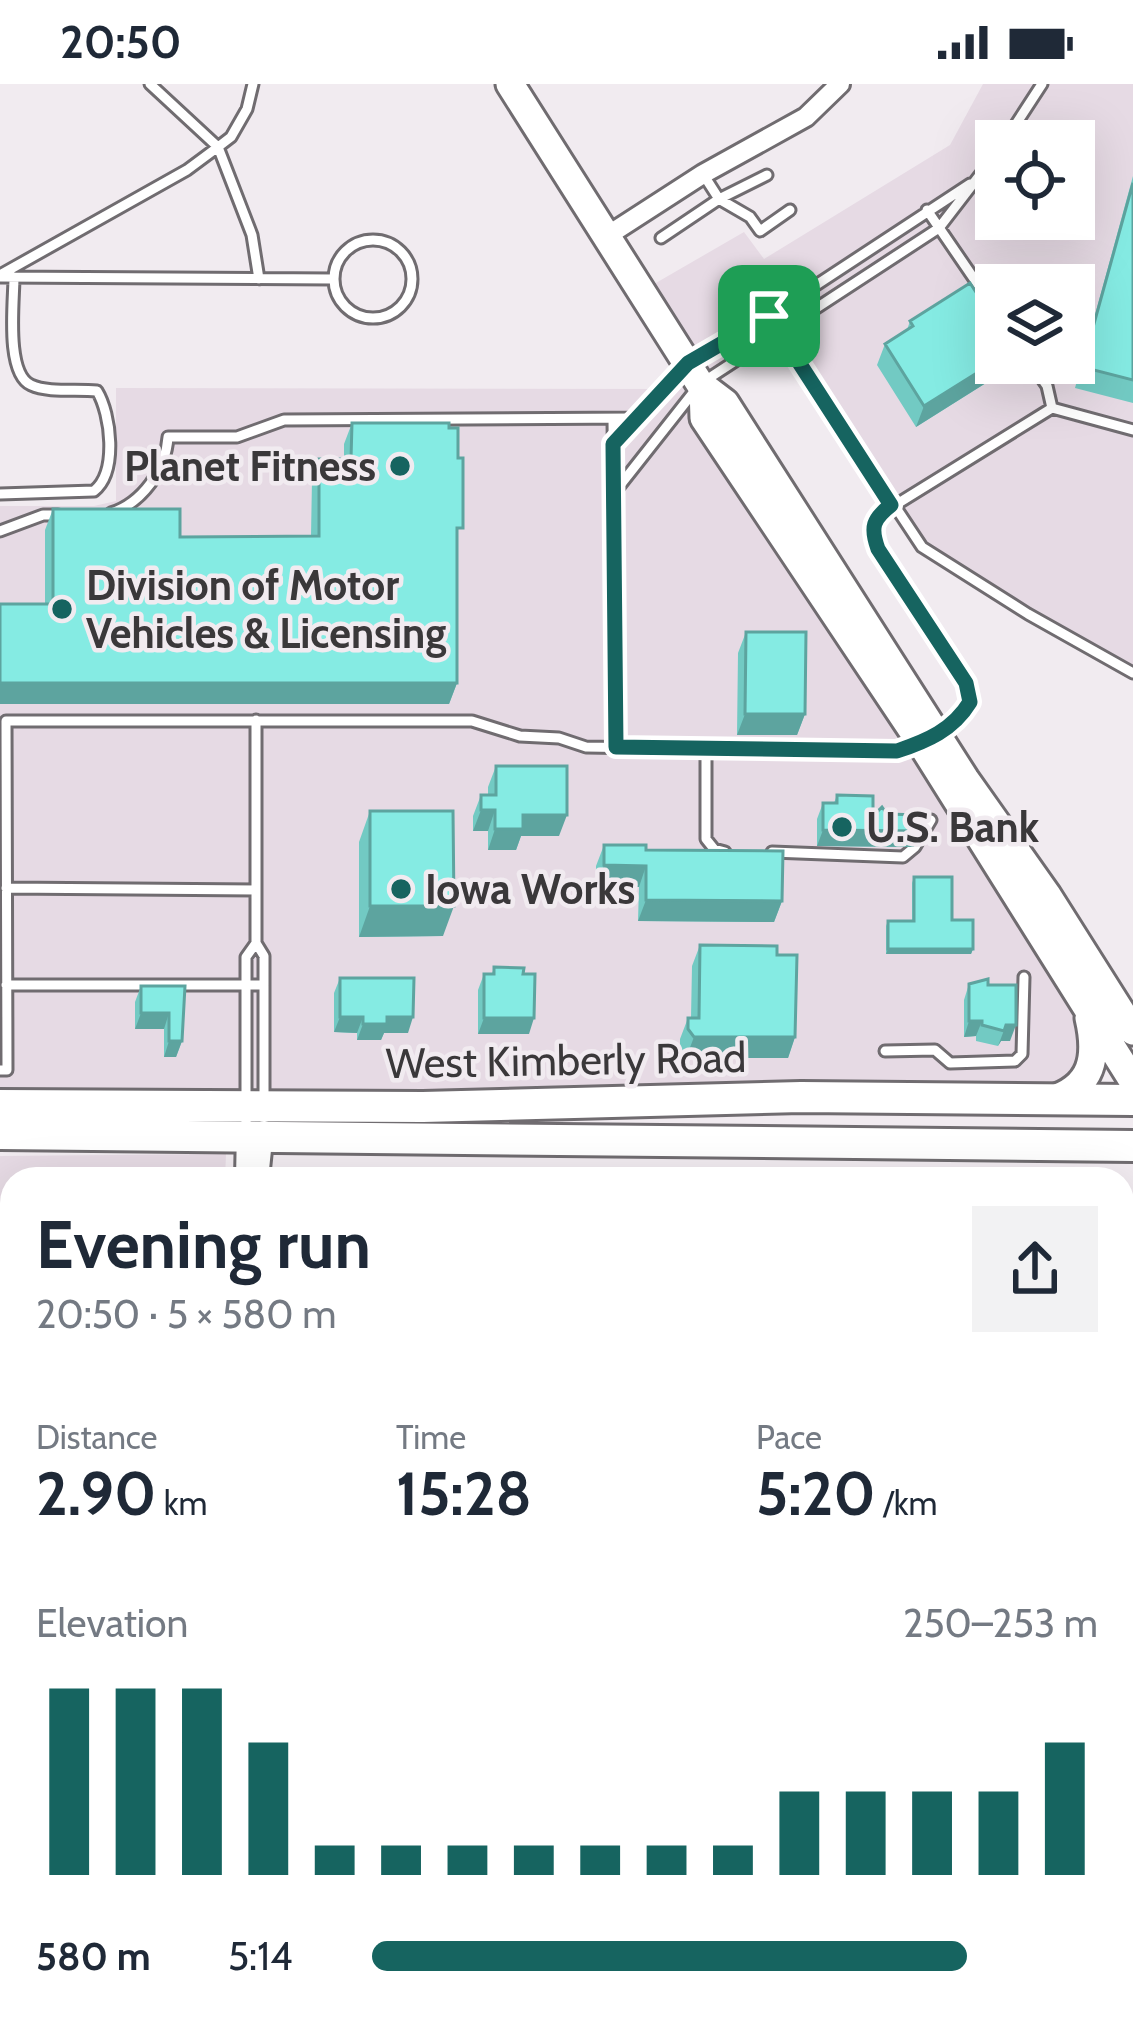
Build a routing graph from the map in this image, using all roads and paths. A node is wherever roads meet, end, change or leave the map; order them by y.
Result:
1 (150, 84) edge
2 (253, 84) edge
3 (510, 84) edge
4 (840, 84) edge
5 (1042, 84) edge
6 (1018, 120) edge
7 (218, 147) junction
8 (703, 174) junction
9 (767, 175) dead end
10 (974, 181) joint
11 (718, 199) junction
12 (790, 210) dead end
13 (927, 210) junction
14 (939, 228) junction
15 (607, 236) junction
16 (661, 238) dead end
17 (0, 276) edge
18 (14, 277) junction
19 (259, 279) junction
20 (333, 279) junction
21 (975, 280) edge
22 (769, 316) junction
23 (780, 333) junction
24 (697, 378) junction
25 (1046, 384) edge
26 (1052, 408) junction
27 (635, 418) junction
28 (613, 419) junction
29 (1133, 430) edge
30 (613, 444) junction
31 (614, 493) junction
32 (0, 494) edge
33 (891, 505) junction
34 (62, 515) edge
35 (100, 515) edge
36 (0, 531) edge
37 (1133, 673) edge
38 (256, 720) junction
39 (929, 739) junction
40 (616, 747) junction
41 (706, 749) junction
42 (931, 820) dead end
43 (737, 852) edge
44 (754, 852) edge
45 (6, 888) junction
46 (256, 890) junction
47 (256, 943) junction
48 (1024, 977) dead end
49 (6, 985) junction
50 (246, 985) junction
51 (264, 985) junction
52 (1083, 996) junction
53 (1133, 1031) edge
54 (3, 1044) edge
55 (885, 1051) dead end
56 (3, 1070) edge
57 (1133, 1081) edge
58 (1051, 1100) junction
59 (1133, 1100) edge
60 (0, 1105) edge
61 (255, 1121) junction
62 (0, 1134) edge
63 (1133, 1146) edge
64 (247, 1167) edge
65 (258, 1167) edge

1 - 7 lane
2 - 7 lane
3 - 15 main road
4 - 8 street
5 - 6 lane
7 - 17 lane
7 - 19 lane
8 - 11 lane
8 - 15 street
9 - 11 lane
10 - 13 lane
10 - 14 lane
11 - 12 lane
11 - 16 lane
13 - 14 lane
13 - 22 lane
14 - 21 lane
14 - 23 lane
15 - 24 main road
17 - 18 lane
18 - 19 lane
18 - 32 lane
19 - 20 lane
20 - 20 lane
22 - 23 lane
22 - 24 lane
23 - 24 lane
23 - 33 lane
24 - 27 lane
24 - 31 lane
24 - 39 main road
25 - 26 lane
26 - 29 lane
26 - 33 lane
27 - 28 lane
27 - 30 lane
28 - 30 lane
28 - 35 lane
30 - 31 lane
31 - 40 lane
33 - 37 lane
33 - 39 lane
34 - 36 lane
38 - 40 lane
38 - 45 lane
38 - 46 lane
39 - 41 lane
39 - 52 main road
39 - 53 main road
40 - 41 lane
41 - 43 lane
42 - 44 lane
45 - 46 lane
45 - 49 lane
46 - 47 lane
47 - 50 lane
47 - 51 lane
48 - 55 lane
49 - 50 lane
49 - 54 lane
50 - 51 lane
50 - 61 lane
51 - 61 lane
52 - 57 main road
52 - 58 main road
54 - 56 lane
58 - 59 main road, West Kimberly Road
58 - 61 main road, West Kimberly Road
60 - 61 main road, West Kimberly Road
61 - 62 main road, West Kimberly Road
61 - 63 main road, West Kimberly Road
61 - 64 street
61 - 65 street

